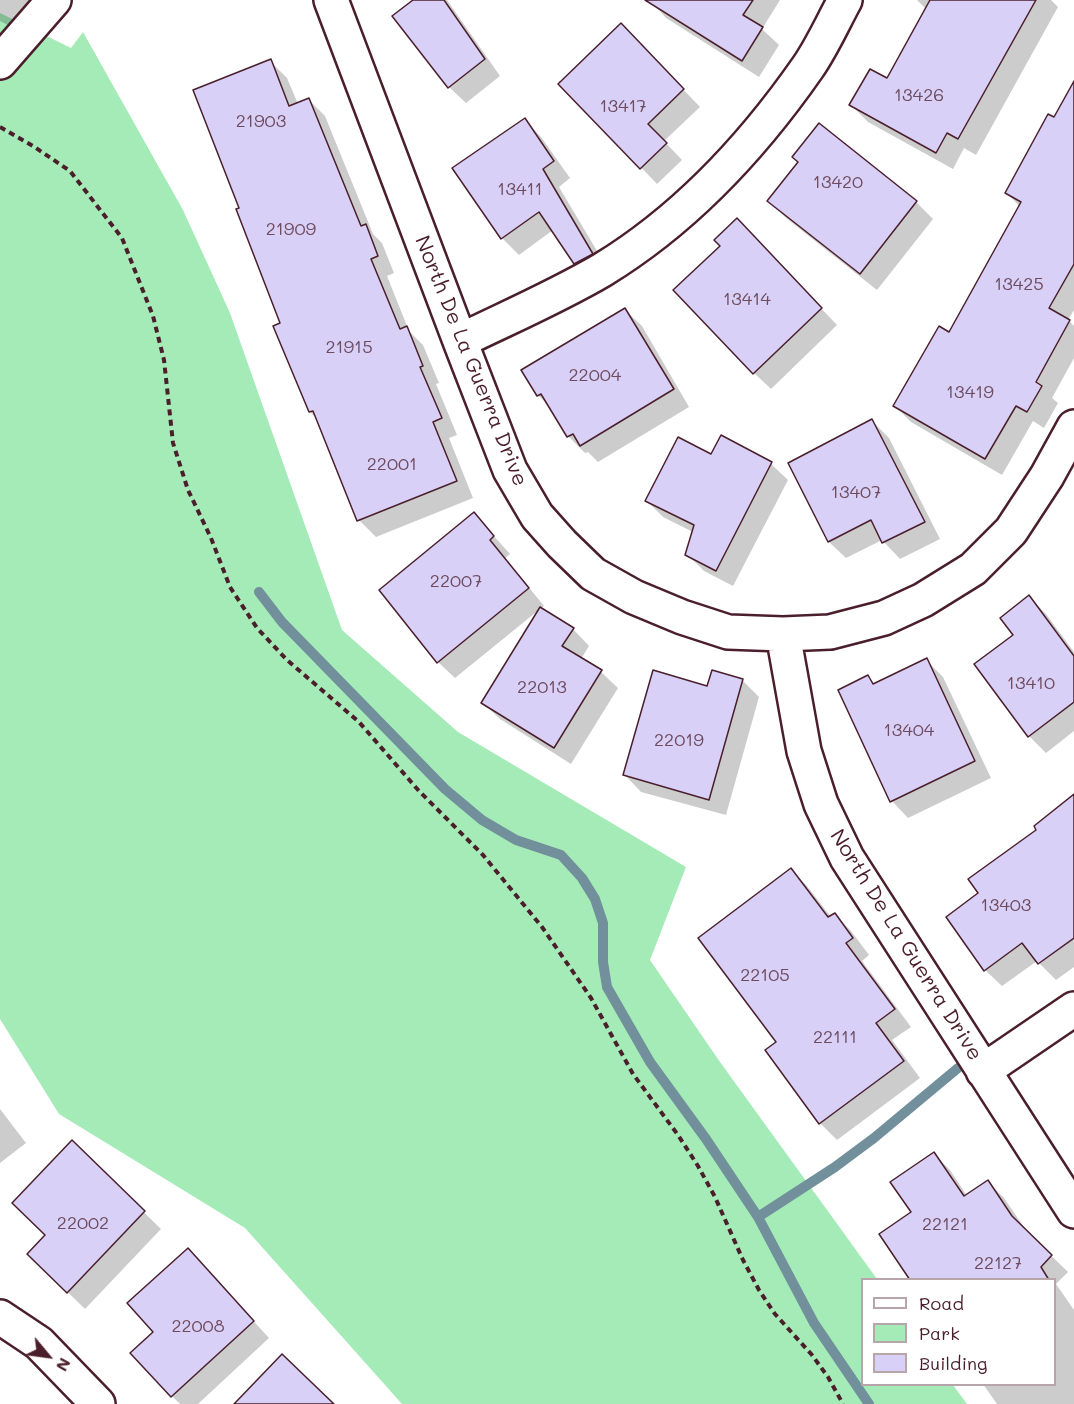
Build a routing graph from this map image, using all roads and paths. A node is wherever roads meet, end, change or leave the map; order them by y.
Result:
1 (54, 0) edge
2 (331, 0) edge
3 (845, 0) edge
4 (0, 62) edge
5 (0, 127) edge
6 (460, 341) junction
7 (1074, 427) edge
8 (783, 634) junction
9 (1074, 1010) edge
10 (983, 1071) junction
11 (1074, 1211) edge
12 (0, 1317) edge
13 (98, 1404) edge
14 (843, 1404) edge

1 - 4 street
2 - 6 street, North De La Guerra Drive
3 - 6 street
5 - 14 path
6 - 8 street, North De La Guerra Drive
7 - 8 street
8 - 10 street, North De La Guerra Drive
9 - 10 street
10 - 11 street, North De La Guerra Drive
12 - 13 street

